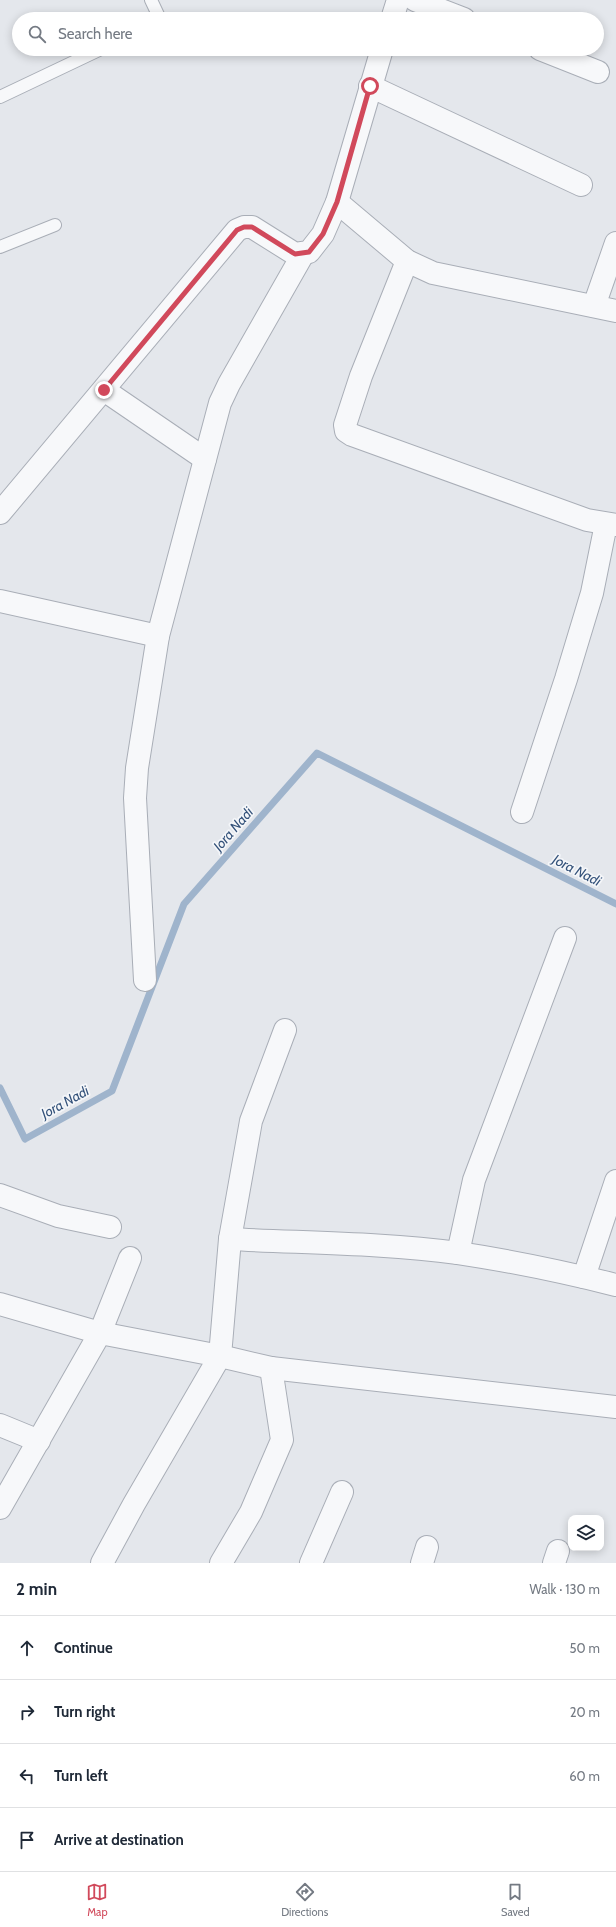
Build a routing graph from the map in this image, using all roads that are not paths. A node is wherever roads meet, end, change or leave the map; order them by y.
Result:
1 (151, 0) edge
2 (398, 0) edge
3 (415, 0) edge
4 (157, 12) edge
5 (394, 12) edge
6 (446, 12) edge
7 (87, 56) edge
8 (380, 56) edge
9 (558, 56) edge
10 (598, 72) dead end
11 (370, 86) junction
12 (0, 98) edge
13 (581, 185) dead end
14 (337, 202) junction
15 (55, 225) dead end
16 (616, 242) edge
17 (0, 247) edge
18 (303, 254) junction
19 (407, 261) junction
20 (594, 306) junction
21 (616, 311) edge
22 (104, 390) junction
23 (205, 459) junction
24 (0, 513) edge
25 (611, 524) edge
26 (0, 600) edge
27 (158, 636) junction
28 (522, 812) dead end
29 (565, 938) dead end
30 (145, 980) dead end
31 (285, 1030) dead end
32 (616, 1180) edge
33 (0, 1195) edge
34 (110, 1227) dead end
35 (230, 1239) junction
36 (458, 1253) junction
37 (130, 1258) dead end
38 (584, 1277) junction
39 (616, 1285) edge
40 (0, 1304) edge
41 (100, 1333) junction
42 (220, 1356) junction
43 (271, 1368) junction
44 (616, 1407) edge
45 (0, 1425) edge
46 (39, 1441) junction
47 (342, 1492) dead end
48 (0, 1508) edge
49 (102, 1563) edge
50 (220, 1563) edge
51 (311, 1563) edge

1 - 4 lane
2 - 5 street
3 - 6 street
7 - 12 lane
8 - 11 street
9 - 10 street
11 - 13 street
11 - 14 street
14 - 18 street
14 - 19 street
15 - 17 lane
16 - 20 street
18 - 22 street
18 - 23 street
19 - 20 street
19 - 25 street
20 - 21 street
22 - 23 street
22 - 24 street
23 - 27 street
25 - 28 street
26 - 27 street
27 - 30 street
29 - 36 street
31 - 35 street
32 - 38 street
33 - 34 street
35 - 36 street
35 - 42 street
36 - 38 street
37 - 41 street
38 - 39 street
40 - 41 street
41 - 42 street
41 - 46 street
42 - 43 street
42 - 49 street
43 - 44 street
43 - 50 street
45 - 46 street
46 - 48 street
47 - 51 street

